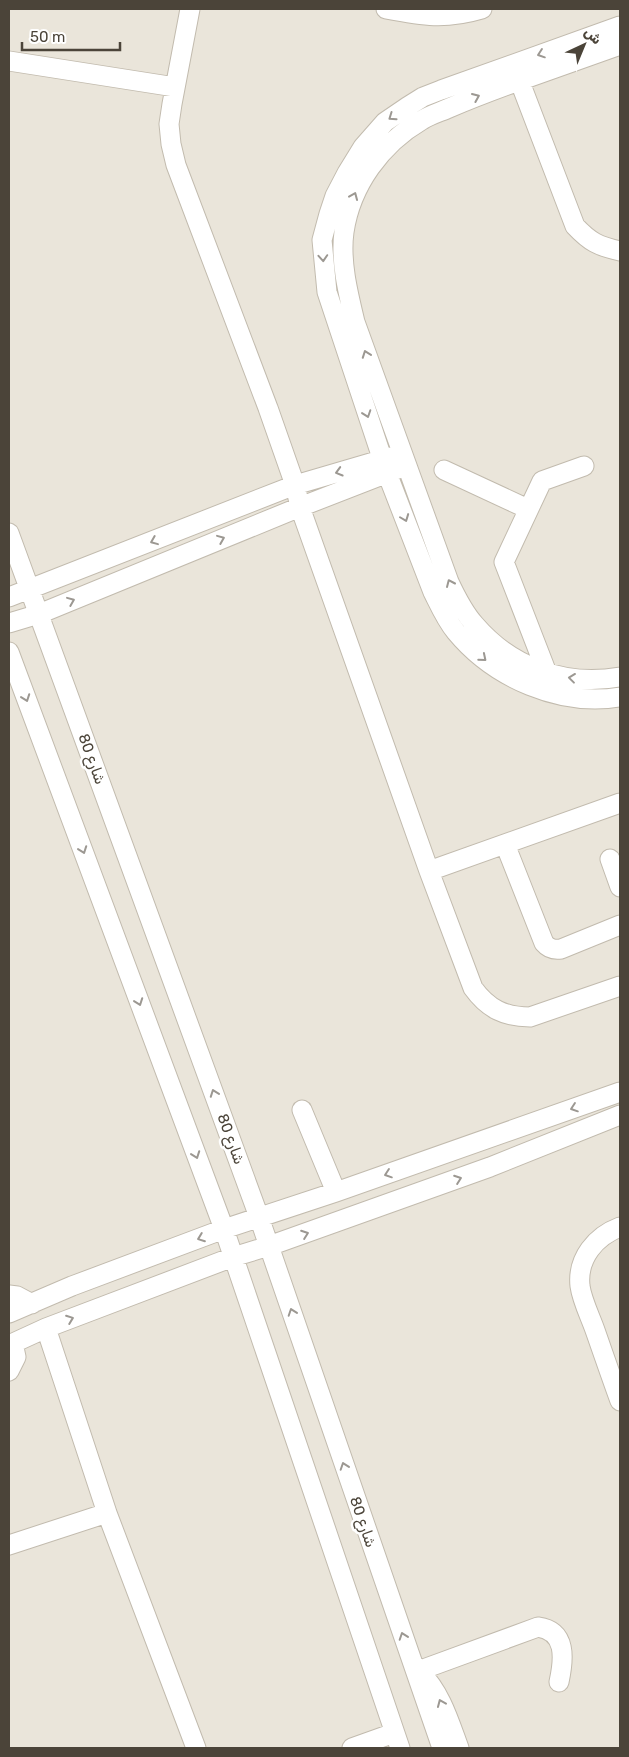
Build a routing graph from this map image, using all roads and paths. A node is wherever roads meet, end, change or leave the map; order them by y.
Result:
1 (190, 9) edge
2 (386, 9) edge
3 (482, 9) edge
4 (620, 26) edge
5 (620, 45) edge
6 (9, 61) edge
7 (516, 72) junction
8 (175, 87) junction
9 (620, 251) edge
10 (404, 460) junction
11 (385, 466) junction
12 (584, 466) dead end
13 (444, 470) dead end
14 (294, 485) junction
15 (300, 507) junction
16 (528, 509) junction
17 (9, 533) edge
18 (30, 590) junction
19 (9, 597) edge
20 (39, 614) junction
21 (9, 623) edge
22 (9, 652) edge
23 (547, 673) junction
24 (620, 677) edge
25 (620, 697) edge
26 (620, 803) edge
27 (504, 844) junction
28 (610, 859) dead end
29 (429, 871) junction
30 (620, 887) edge
31 (620, 925) edge
32 (620, 986) edge
33 (620, 1092) edge
34 (302, 1110) dead end
35 (620, 1115) edge
36 (336, 1192) junction
37 (259, 1216) junction
38 (620, 1227) edge
39 (224, 1229) junction
40 (269, 1246) junction
41 (233, 1257) junction
42 (9, 1294) edge
43 (32, 1304) junction
44 (9, 1313) edge
45 (46, 1328) junction
46 (11, 1344) edge
47 (9, 1371) edge
48 (620, 1402) edge
49 (107, 1513) junction
50 (9, 1545) edge
51 (415, 1668) junction
52 (559, 1682) dead end
53 (397, 1741) edge
54 (196, 1748) edge
55 (352, 1748) edge
56 (442, 1748) edge
57 (459, 1748) edge

1 - 8 street
2 - 3 street
4 -> 7 street
5 - 7 street
6 - 8 street
7 - 9 street
10 -> 7 street
7 -> 11 street
8 - 14 street
10 - 11 street
23 -> 10 street
11 -> 14 street
11 - 15 street
11 -> 25 street
12 - 16 street
13 - 16 street
14 - 15 street
14 -> 18 street
20 -> 15 street
15 - 29 street
16 - 23 street
17 - 18 street, شارع 80
18 - 19 street
18 - 20 street, شارع 80
20 - 21 street
37 -> 20 street, شارع 80
22 -> 39 street
24 -> 23 street
26 - 27 street
27 - 29 street
27 - 31 street
28 - 30 street
29 - 32 street
33 -> 36 street
34 - 36 street
40 -> 35 street
36 - 37 street
37 - 39 street
37 - 40 street, شارع 80
38 - 48 street
39 - 41 street
39 -> 43 street
40 - 41 street
51 -> 40 street, شارع 80
45 -> 41 street
41 - 53 street
42 - 43 street
43 - 44 street
45 - 46 street
45 - 49 street
46 - 47 street
49 - 50 street
49 - 54 street
51 - 52 street
51 - 56 street, شارع 80
57 -> 51 street
53 - 55 street

